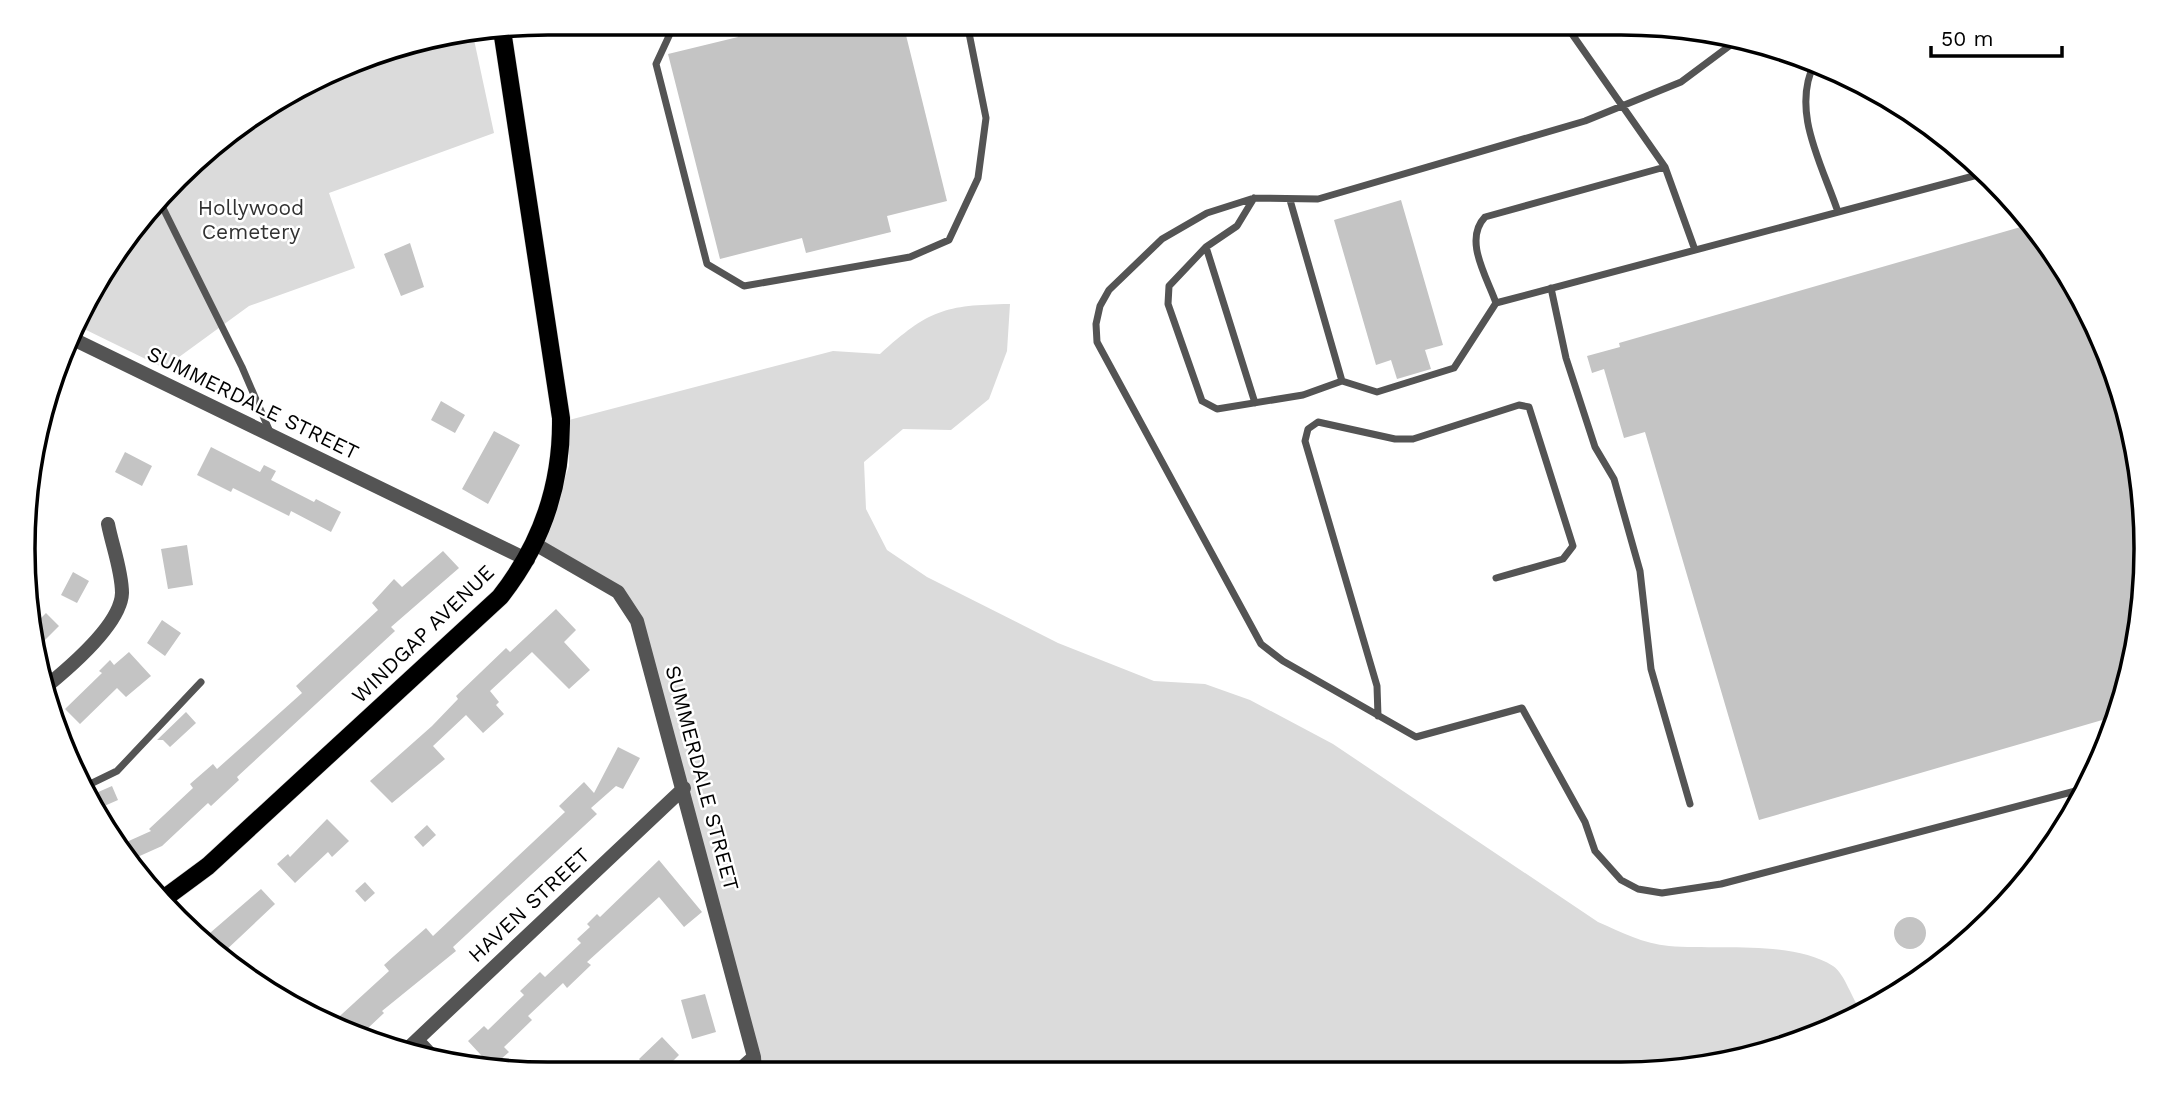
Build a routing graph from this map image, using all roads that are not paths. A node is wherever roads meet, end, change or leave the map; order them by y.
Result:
1 (669, 35) edge
2 (969, 35) edge
3 (1573, 35) edge
4 (503, 37) edge
5 (1728, 47) edge
6 (1810, 71) edge
7 (1624, 106) junction
8 (1665, 167) junction
9 (1974, 176) edge
10 (1254, 198) junction
11 (1290, 200) junction
12 (163, 209) edge
13 (1838, 212) junction
14 (1206, 247) junction
15 (1695, 250) junction
16 (1551, 288) junction
17 (1496, 303) junction
18 (79, 342) edge
19 (1342, 381) junction
20 (1255, 403) junction
21 (271, 435) junction
22 (108, 524) dead end
23 (531, 552) junction
24 (1496, 578) dead end
25 (52, 681) edge
26 (201, 682) dead end
27 (1378, 716) junction
28 (92, 784) edge
29 (684, 789) junction
30 (2072, 792) edge
31 (1690, 804) dead end
32 (169, 895) edge
33 (417, 1040) junction
34 (413, 1044) edge
35 (423, 1047) edge
36 (754, 1057) junction
37 (749, 1062) edge
38 (754, 1062) edge

1 - 2 lane
3 - 7 lane
4 - 23 main road, WINDGAP AVENUE
5 - 7 lane
6 - 13 lane
7 - 8 lane
7 - 11 lane
8 - 15 lane
8 - 17 lane
9 - 13 lane
10 - 11 lane
10 - 14 lane
10 - 27 lane
11 - 19 lane
12 - 21 lane
13 - 15 lane
14 - 20 lane
14 - 20 lane
15 - 16 lane
16 - 17 lane
16 - 31 lane
17 - 19 lane
18 - 21 street, SUMMERDALE STREET
19 - 20 lane
21 - 23 street, SUMMERDALE STREET
22 - 25 street
23 - 29 street, SUMMERDALE STREET
23 - 32 main road, WINDGAP AVENUE
24 - 27 lane
26 - 28 lane
27 - 30 lane
29 - 33 street, HAVEN STREET
29 - 36 street, SUMMERDALE STREET
33 - 34 street, HAVEN STREET
33 - 35 street
36 - 37 street
36 - 38 street, SUMMERDALE STREET

